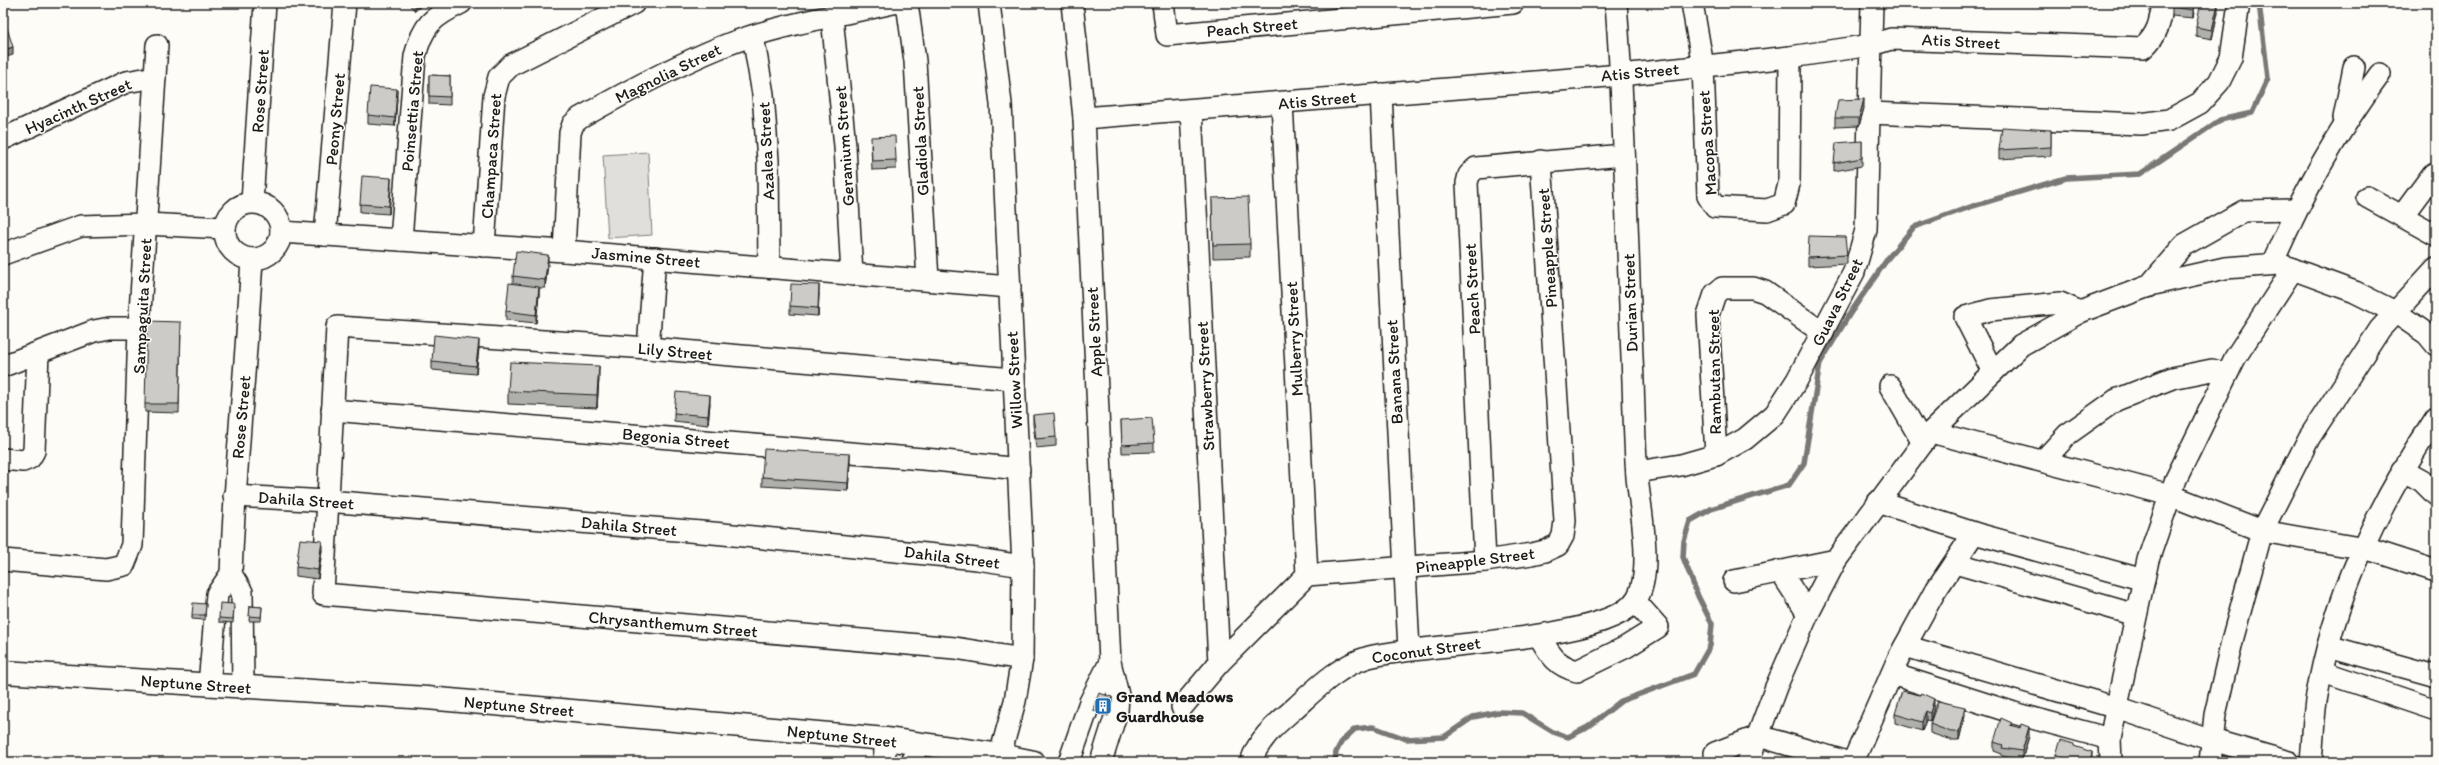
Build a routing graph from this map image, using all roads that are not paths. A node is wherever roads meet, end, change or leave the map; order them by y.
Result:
1 (265, 3) edge
2 (345, 3) edge
3 (460, 3) edge
4 (634, 3) edge
5 (892, 3) edge
6 (907, 3) edge
7 (989, 3) edge
8 (1072, 3) edge
9 (1163, 3) edge
10 (1513, 3) edge
11 (1616, 3) edge
12 (1692, 3) edge
13 (1872, 3) edge
14 (2163, 3) edge
15 (2239, 3) edge
16 (832, 16) junction
17 (753, 36) junction
18 (157, 45) dead end
19 (1871, 45) junction
20 (1790, 57) junction
21 (1703, 66) junction
22 (2354, 67) dead end
23 (1622, 74) junction
24 (2380, 74) dead end
25 (155, 77) junction
26 (1381, 94) junction
27 (1282, 103) junction
28 (1191, 110) junction
29 (1868, 113) junction
30 (1084, 118) junction
31 (2342, 128) junction
32 (3, 139) edge
33 (1624, 155) junction
34 (1541, 161) junction
35 (2436, 173) edge
36 (2367, 197) dead end
37 (252, 202) junction
38 (2295, 210) junction
39 (2402, 216) junction
40 (146, 224) junction
41 (224, 228) junction
42 (281, 232) junction
43 (325, 235) junction
44 (2436, 235) edge
45 (401, 240) junction
46 (484, 246) junction
47 (564, 251) junction
48 (3, 254) edge
49 (655, 258) junction
50 (252, 260) junction
51 (2272, 264) junction
52 (769, 267) junction
53 (2436, 268) edge
54 (2294, 270) junction
55 (852, 275) junction
56 (928, 280) junction
57 (1010, 287) junction
58 (2148, 287) junction
59 (2080, 312) junction
60 (2395, 312) junction
61 (139, 328) junction
62 (1823, 333) junction
63 (2436, 345) edge
64 (648, 348) junction
65 (38, 353) junction
66 (3, 366) edge
67 (1993, 372) junction
68 (2227, 374) junction
69 (1013, 379) junction
70 (1890, 386) dead end
71 (332, 410) junction
72 (2436, 418) edge
73 (1927, 437) junction
74 (1716, 455) junction
75 (3, 459) edge
76 (2043, 461) junction
77 (1019, 469) junction
78 (2402, 470) junction
79 (1637, 472) junction
80 (2170, 495) junction
81 (2436, 495) edge
82 (234, 496) junction
83 (328, 500) junction
84 (1878, 502) junction
85 (2262, 531) junction
86 (1974, 533) junction
87 (2361, 548) junction
88 (3, 560) edge
89 (1836, 560) junction
90 (1485, 562) junction
91 (1955, 563) junction
92 (1023, 566) junction
93 (1404, 568) junction
94 (1780, 571) junction
95 (2436, 571) edge
96 (231, 574) junction
97 (1307, 575) junction
98 (2144, 580) junction
99 (1734, 581) dead end
100 (1635, 601) junction
101 (1808, 614) junction
102 (2136, 615) junction
103 (1539, 636) junction
104 (213, 640) junction
105 (242, 641) junction
106 (1905, 646) junction
107 (2328, 646) junction
108 (1409, 650) junction
109 (1022, 659) junction
110 (1110, 662) junction
111 (1219, 663) junction
112 (3, 672) edge
113 (2323, 672) junction
114 (1892, 674) junction
115 (2436, 676) edge
116 (209, 685) junction
117 (243, 688) junction
118 (1182, 707) dead end
119 (2117, 708) junction
120 (2436, 710) edge
121 (1759, 736) junction
122 (886, 739) junction
123 (2110, 739) junction
124 (2212, 740) junction
125 (915, 753) edge
126 (1000, 755) junction
127 (884, 762) edge
128 (1034, 762) edge
129 (1069, 762) edge
130 (1101, 762) edge
131 (1251, 762) edge
132 (1716, 762) edge
133 (1748, 762) edge
134 (1847, 762) edge
135 (1853, 762) edge
136 (2111, 762) edge
137 (2210, 762) edge
138 (2289, 762) edge
139 (2311, 762) edge

1 - 37 street, Rose Street
2 - 43 street, Peony Street
3 - 45 street, Poinsettia Street
4 - 46 street, Champaca Street
5 - 16 street, Magnolia Street
6 - 56 street, Gladiola Street
7 - 57 street, Willow Street
8 - 30 street, Apple Street
9 - 10 street, Peach Street
11 - 23 street, Durian Street
12 - 21 street, Macopa Street
13 - 19 street, Guava Street
14 - 19 street, Atis Street
15 - 29 street
16 - 17 street, Magnolia Street
16 - 55 street, Geranium Street
17 - 47 street, Magnolia Street
17 - 52 street, Azalea Street
18 - 25 street, Sampaguita Street
19 - 20 street, Atis Street
19 - 29 street, Guava Street
20 - 21 street, Atis Street
20 - 21 street, Macopa Street
21 - 23 street, Atis Street
22 - 31 street
23 - 26 street, Atis Street
23 - 33 street, Durian Street
24 - 31 street
25 - 32 street, Hyacinth Street
25 - 40 street, Sampaguita Street
26 - 27 street, Atis Street
26 - 93 street, Banana Street
27 - 28 street, Atis Street
27 - 97 street, Mulberry Street
28 - 30 street, Atis Street
28 - 111 street, Strawberry Street
29 - 62 street, Guava Street
30 - 110 street, Apple Street
31 - 38 street
33 - 34 street, Peach Street
33 - 79 street, Durian Street
34 - 90 street, Pineapple Street
34 - 90 street, Peach Street
35 - 39 street
36 - 39 street
37 - 41 street
37 - 42 street
38 - 51 street
38 - 58 street
39 - 44 street
40 - 41 street
40 - 48 street
40 - 61 street, Sampaguita Street
41 - 50 street
42 - 43 street, Jasmine Street
42 - 50 street
43 - 45 street, Jasmine Street
45 - 46 street, Jasmine Street
46 - 47 street, Jasmine Street
47 - 49 street, Jasmine Street
49 - 52 street, Jasmine Street
49 - 64 street
50 - 82 street, Rose Street
51 - 54 street
51 - 58 street
52 - 55 street, Jasmine Street
53 - 60 street
54 - 60 street
54 - 68 street
55 - 56 street, Jasmine Street
56 - 57 street, Jasmine Street
57 - 69 street, Willow Street
58 - 59 street
59 - 67 street
59 - 67 street
60 - 63 street
60 - 85 street
61 - 65 street
61 - 88 street, Sampaguita Street
62 - 74 street, Guava Street
62 - 74 street, Rambutan Street
64 - 69 street, Lily Street
64 - 71 street, Lily Street
65 - 66 street
65 - 75 street
67 - 73 street
68 - 76 street
68 - 80 street
69 - 77 street, Willow Street
70 - 73 street
71 - 77 street, Begonia Street
71 - 83 street
72 - 78 street
73 - 76 street
73 - 84 street
74 - 79 street, Guava Street
76 - 80 street
77 - 92 street, Willow Street
78 - 81 street
78 - 87 street
79 - 100 street, Durian Street
80 - 85 street
80 - 98 street
82 - 83 street, Dahila Street
82 - 96 street, Rose Street
83 - 92 street, Dahila Street
83 - 109 street, Chrysanthemum Street
84 - 86 street
84 - 89 street
85 - 87 street
85 - 124 street
86 - 91 street
86 - 98 street
87 - 95 street
87 - 107 street
89 - 94 street
89 - 101 street
90 - 93 street, Pineapple Street
91 - 102 street
91 - 106 street
92 - 109 street, Willow Street
93 - 97 street, Pineapple Street
93 - 108 street, Banana Street
94 - 99 street
94 - 101 street
96 - 104 street
96 - 105 street
97 - 111 street
98 - 102 street
100 - 103 street, Coconut Street
100 - 103 street
101 - 121 street
102 - 119 street
103 - 108 street, Coconut Street
104 - 105 street
104 - 116 street
105 - 117 street
106 - 114 street
106 - 119 street
107 - 113 street
107 - 115 street
108 - 131 street, Coconut Street
109 - 126 street, Willow Street
110 - 129 street, Apple Street
110 - 130 street, Apple Street
111 - 118 street
112 - 116 street, Neptune Street
113 - 120 street
113 - 139 street
114 - 123 street
114 - 135 street
116 - 117 street, Neptune Street
117 - 122 street, Neptune Street
119 - 123 street
119 - 124 street
121 - 132 street
121 - 133 street
121 - 134 street
122 - 125 street, Neptune Street
122 - 127 street
123 - 136 street
124 - 137 street
124 - 138 street
125 - 126 street, Neptune Street
126 - 128 street, Neptune Street

